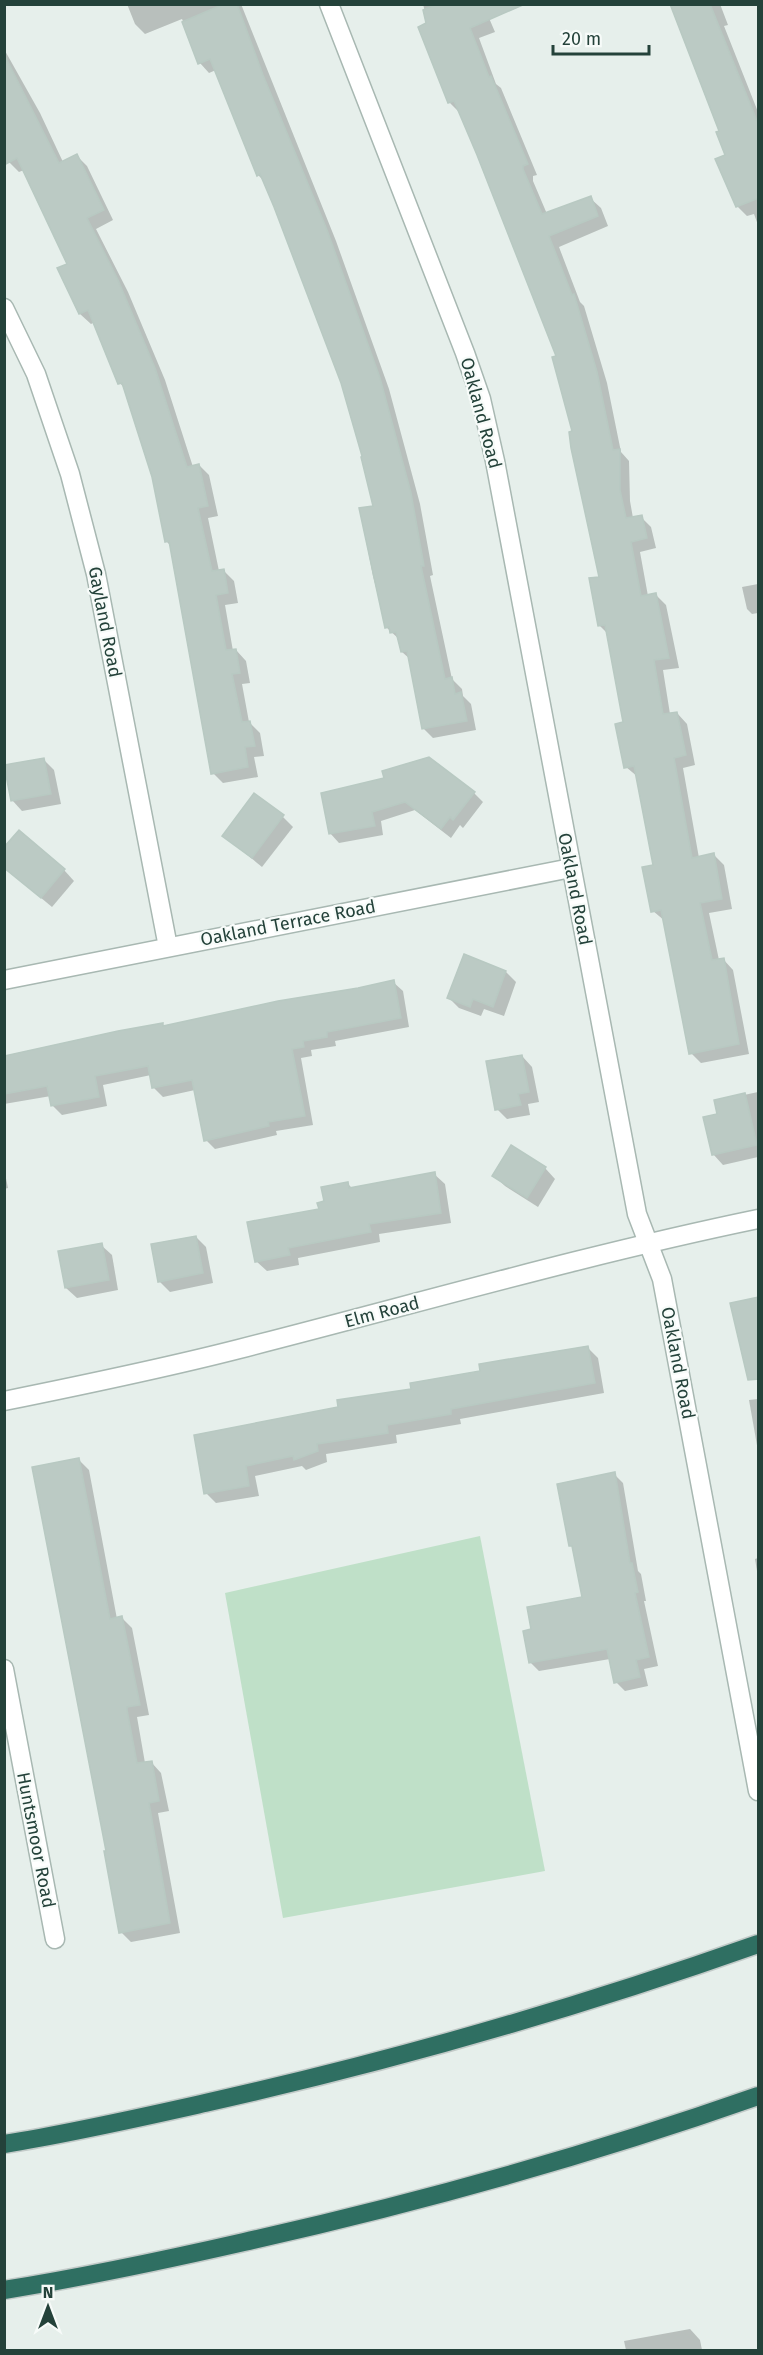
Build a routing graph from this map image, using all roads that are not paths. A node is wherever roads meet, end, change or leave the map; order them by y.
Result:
1 (329, 4) edge
2 (4, 308) edge
3 (571, 868) junction
4 (168, 947) junction
5 (4, 980) edge
6 (759, 1219) edge
7 (648, 1242) junction
8 (4, 1401) edge
9 (4, 1669) edge
10 (759, 1791) edge
11 (55, 1939) dead end
12 (759, 1944) edge
13 (759, 2096) edge
14 (4, 2144) edge
15 (4, 2290) edge

1 - 3 street, Oakland Road
2 - 4 street, Gayland Road
3 - 4 street, Oakland Terrace Road
3 - 7 street, Oakland Road
4 - 5 street, Oakland Terrace Road
6 - 7 street, Elm Road
7 - 8 street, Elm Road
7 - 10 street, Oakland Road
9 - 11 street, Huntsmoor Road
12 - 14 highway
13 - 15 highway

